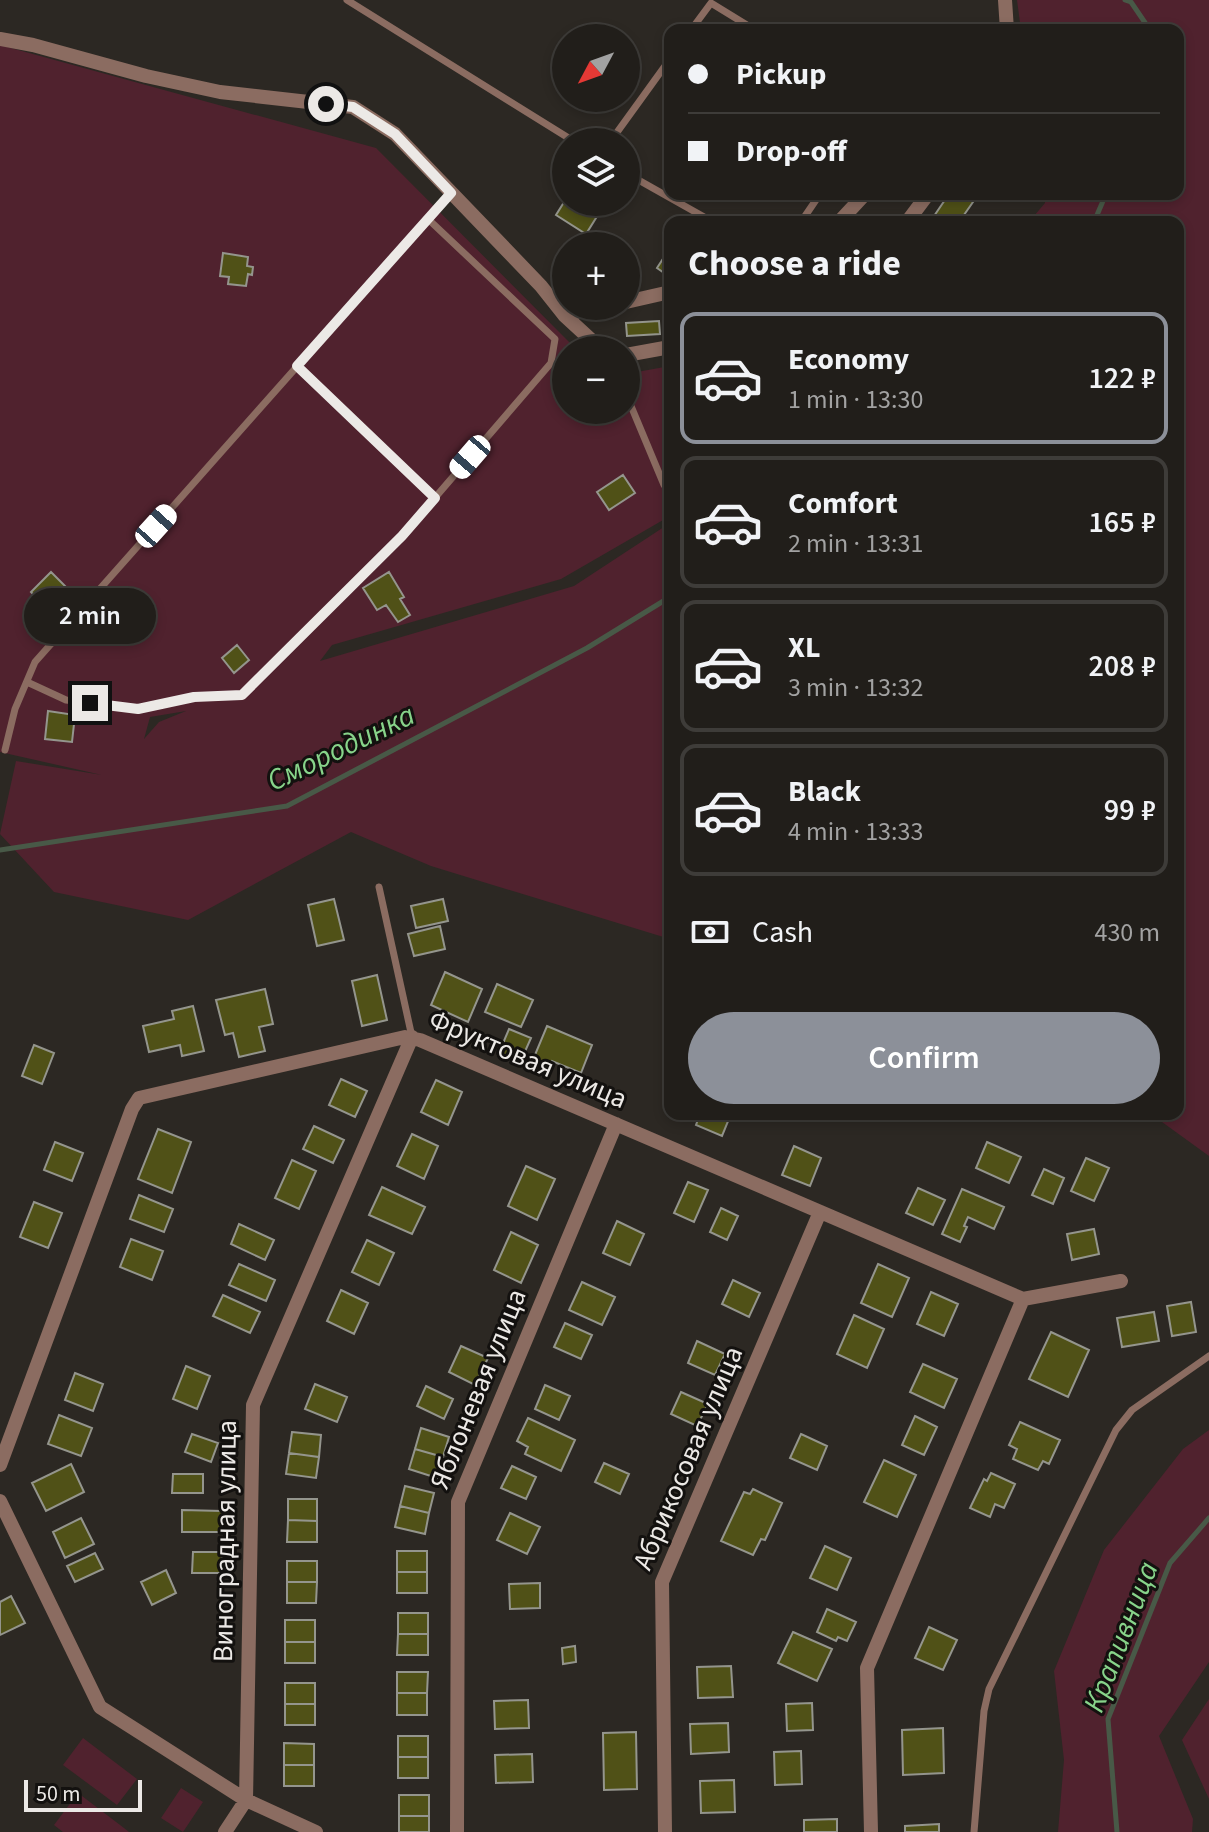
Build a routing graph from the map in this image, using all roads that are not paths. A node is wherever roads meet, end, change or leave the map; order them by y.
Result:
1 (347, 0) edge
2 (1005, 0) edge
3 (695, 24) edge
4 (745, 24) edge
5 (1007, 24) edge
6 (0, 39) edge
7 (664, 67) edge
8 (553, 128) edge
9 (620, 128) edge
10 (640, 181) edge
11 (451, 193) junction
12 (664, 194) edge
13 (674, 200) edge
14 (859, 200) edge
15 (702, 216) edge
16 (845, 216) edge
17 (428, 219) junction
18 (664, 293) edge
19 (640, 299) edge
20 (552, 300) edge
21 (569, 320) edge
22 (587, 336) edge
23 (664, 348) edge
24 (640, 352) edge
25 (297, 366) junction
26 (639, 424) edge
27 (664, 485) dead end
28 (435, 498) junction
29 (27, 682) junction
30 (5, 750) dead end
31 (379, 887) dead end
32 (412, 1037) junction
33 (616, 1124) junction
34 (820, 1212) junction
35 (1121, 1281) dead end
36 (1023, 1299) junction
37 (1209, 1356) edge
38 (0, 1465) edge
39 (0, 1501) edge
40 (246, 1800) junction
41 (225, 1832) edge
42 (316, 1832) edge
43 (457, 1832) edge
44 (665, 1832) edge
45 (871, 1832) edge
46 (974, 1832) edge

1 - 8 lane
2 - 5 street
3 - 4 lane
6 - 11 street
7 - 9 lane
10 - 12 lane
11 - 17 lane
11 - 20 street
13 - 15 lane
14 - 16 street
17 - 25 lane
17 - 28 lane
18 - 19 street
21 - 22 street
23 - 24 street
25 - 28 lane
25 - 29 lane
26 - 27 lane
28 - 29 lane
29 - 30 lane
31 - 32 lane
32 - 33 street, Фруктовая улица
32 - 38 street, Фруктовая улица
32 - 40 street, Виноградная улица
33 - 34 street, Фруктовая улица
33 - 43 street, Яблоневая улица
34 - 36 street, Фруктовая улица
34 - 44 street, Абрикосовая улица
35 - 36 street
36 - 45 street
37 - 46 lane
39 - 40 street
40 - 41 street
40 - 42 street

